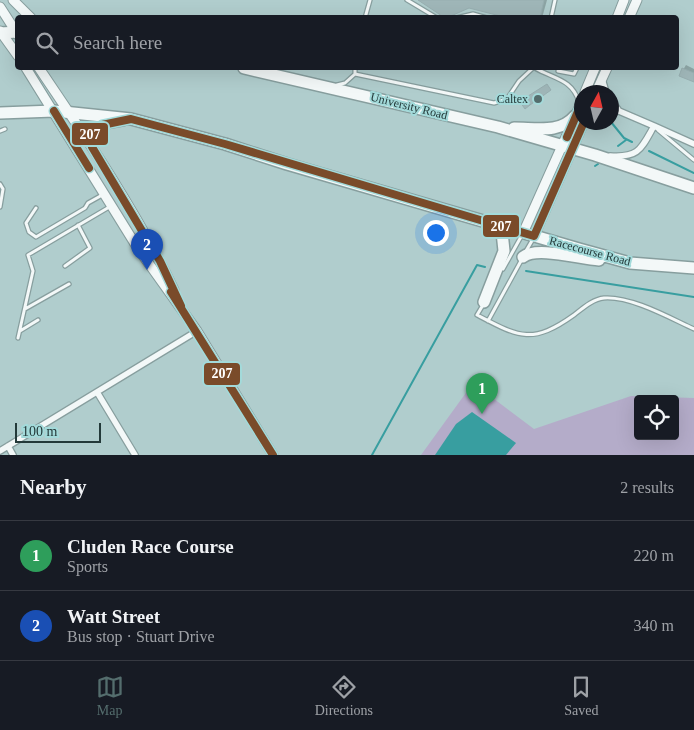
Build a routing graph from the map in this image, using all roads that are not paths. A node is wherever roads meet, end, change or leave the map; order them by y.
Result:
1 (13, 0) edge
2 (370, 0) edge
3 (407, 0) edge
4 (555, 0) edge
5 (624, 0) edge
6 (637, 0) edge
7 (0, 7) edge
8 (28, 15) edge
9 (366, 15) edge
10 (432, 15) edge
11 (552, 15) edge
12 (618, 15) edge
13 (630, 15) edge
14 (15, 30) edge
15 (1, 32) edge
16 (15, 33) edge
17 (15, 52) edge
18 (27, 70) edge
19 (40, 70) edge
20 (253, 70) edge
21 (355, 70) edge
22 (532, 70) edge
23 (538, 70) edge
24 (576, 70) edge
25 (594, 70) edge
26 (606, 70) edge
27 (558, 71) dead end
28 (355, 74) junction
29 (602, 79) junction
30 (588, 85) edge
31 (599, 85) edge
32 (604, 85) edge
33 (324, 86) junction
34 (574, 89) edge
35 (54, 111) junction
36 (619, 111) edge
37 (69, 112) junction
38 (1, 113) edge
39 (132, 119) junction
40 (574, 122) edge
41 (654, 126) junction
42 (498, 128) junction
43 (5, 129) dead end
44 (575, 130) edge
45 (0, 131) edge
46 (694, 144) edge
47 (568, 147) junction
48 (92, 148) junction
49 (595, 154) junction
50 (694, 160) edge
51 (0, 184) edge
52 (694, 188) edge
53 (104, 194) junction
54 (111, 205) junction
55 (0, 207) edge
56 (36, 208) dead end
57 (492, 224) junction
58 (78, 225) junction
59 (529, 235) junction
60 (523, 257) junction
61 (630, 263) junction
62 (65, 266) dead end
63 (694, 268) edge
64 (70, 284) dead end
65 (484, 302) junction
66 (181, 306) junction
67 (24, 309) junction
68 (38, 320) dead end
69 (488, 321) junction
70 (694, 329) edge
71 (19, 331) junction
72 (197, 331) junction
73 (18, 338) dead end
74 (97, 392) junction
75 (8, 446) junction
76 (0, 451) edge
77 (13, 455) edge
78 (135, 455) edge
79 (273, 455) edge

1 - 8 main road
2 - 9 lane
3 - 10 lane
4 - 11 lane
5 - 12 main road
6 - 13 main road
7 - 14 main road
15 - 16 highway
15 - 17 main road
18 - 35 main road
19 - 37 main road
20 - 33 highway, University Road
21 - 28 lane
22 - 28 lane
23 - 34 lane
24 - 27 lane
25 - 30 main road
26 - 29 main road
28 - 33 lane
29 - 31 main road
29 - 32 street
33 - 42 highway, University Road
35 - 37 highway, Racecourse Road
35 - 38 highway
35 - 53 main road
36 - 41 street
37 - 39 highway, Racecourse Road
37 - 48 main road
39 - 48 main road
39 - 57 highway, Racecourse Road
40 - 42 highway
41 - 46 street
41 - 49 street
41 - 50 lane
42 - 47 highway, University Road
43 - 45 lane
44 - 47 main road
47 - 49 highway
47 - 59 main road
48 - 66 main road
49 - 52 highway
51 - 55 lane
53 - 54 main road
53 - 56 lane
54 - 58 lane
54 - 66 main road
57 - 59 highway, Racecourse Road
57 - 65 highway
58 - 62 lane
58 - 67 lane
59 - 60 lane
59 - 61 highway, Racecourse Road
59 - 65 lane
60 - 61 highway
60 - 69 lane
61 - 63 highway, Racecourse Road
64 - 67 lane
65 - 69 lane
66 - 72 main road
67 - 71 lane
68 - 71 lane
69 - 70 lane
71 - 73 lane
72 - 74 street
72 - 79 main road
74 - 75 street
74 - 78 street
75 - 76 street
75 - 77 street

